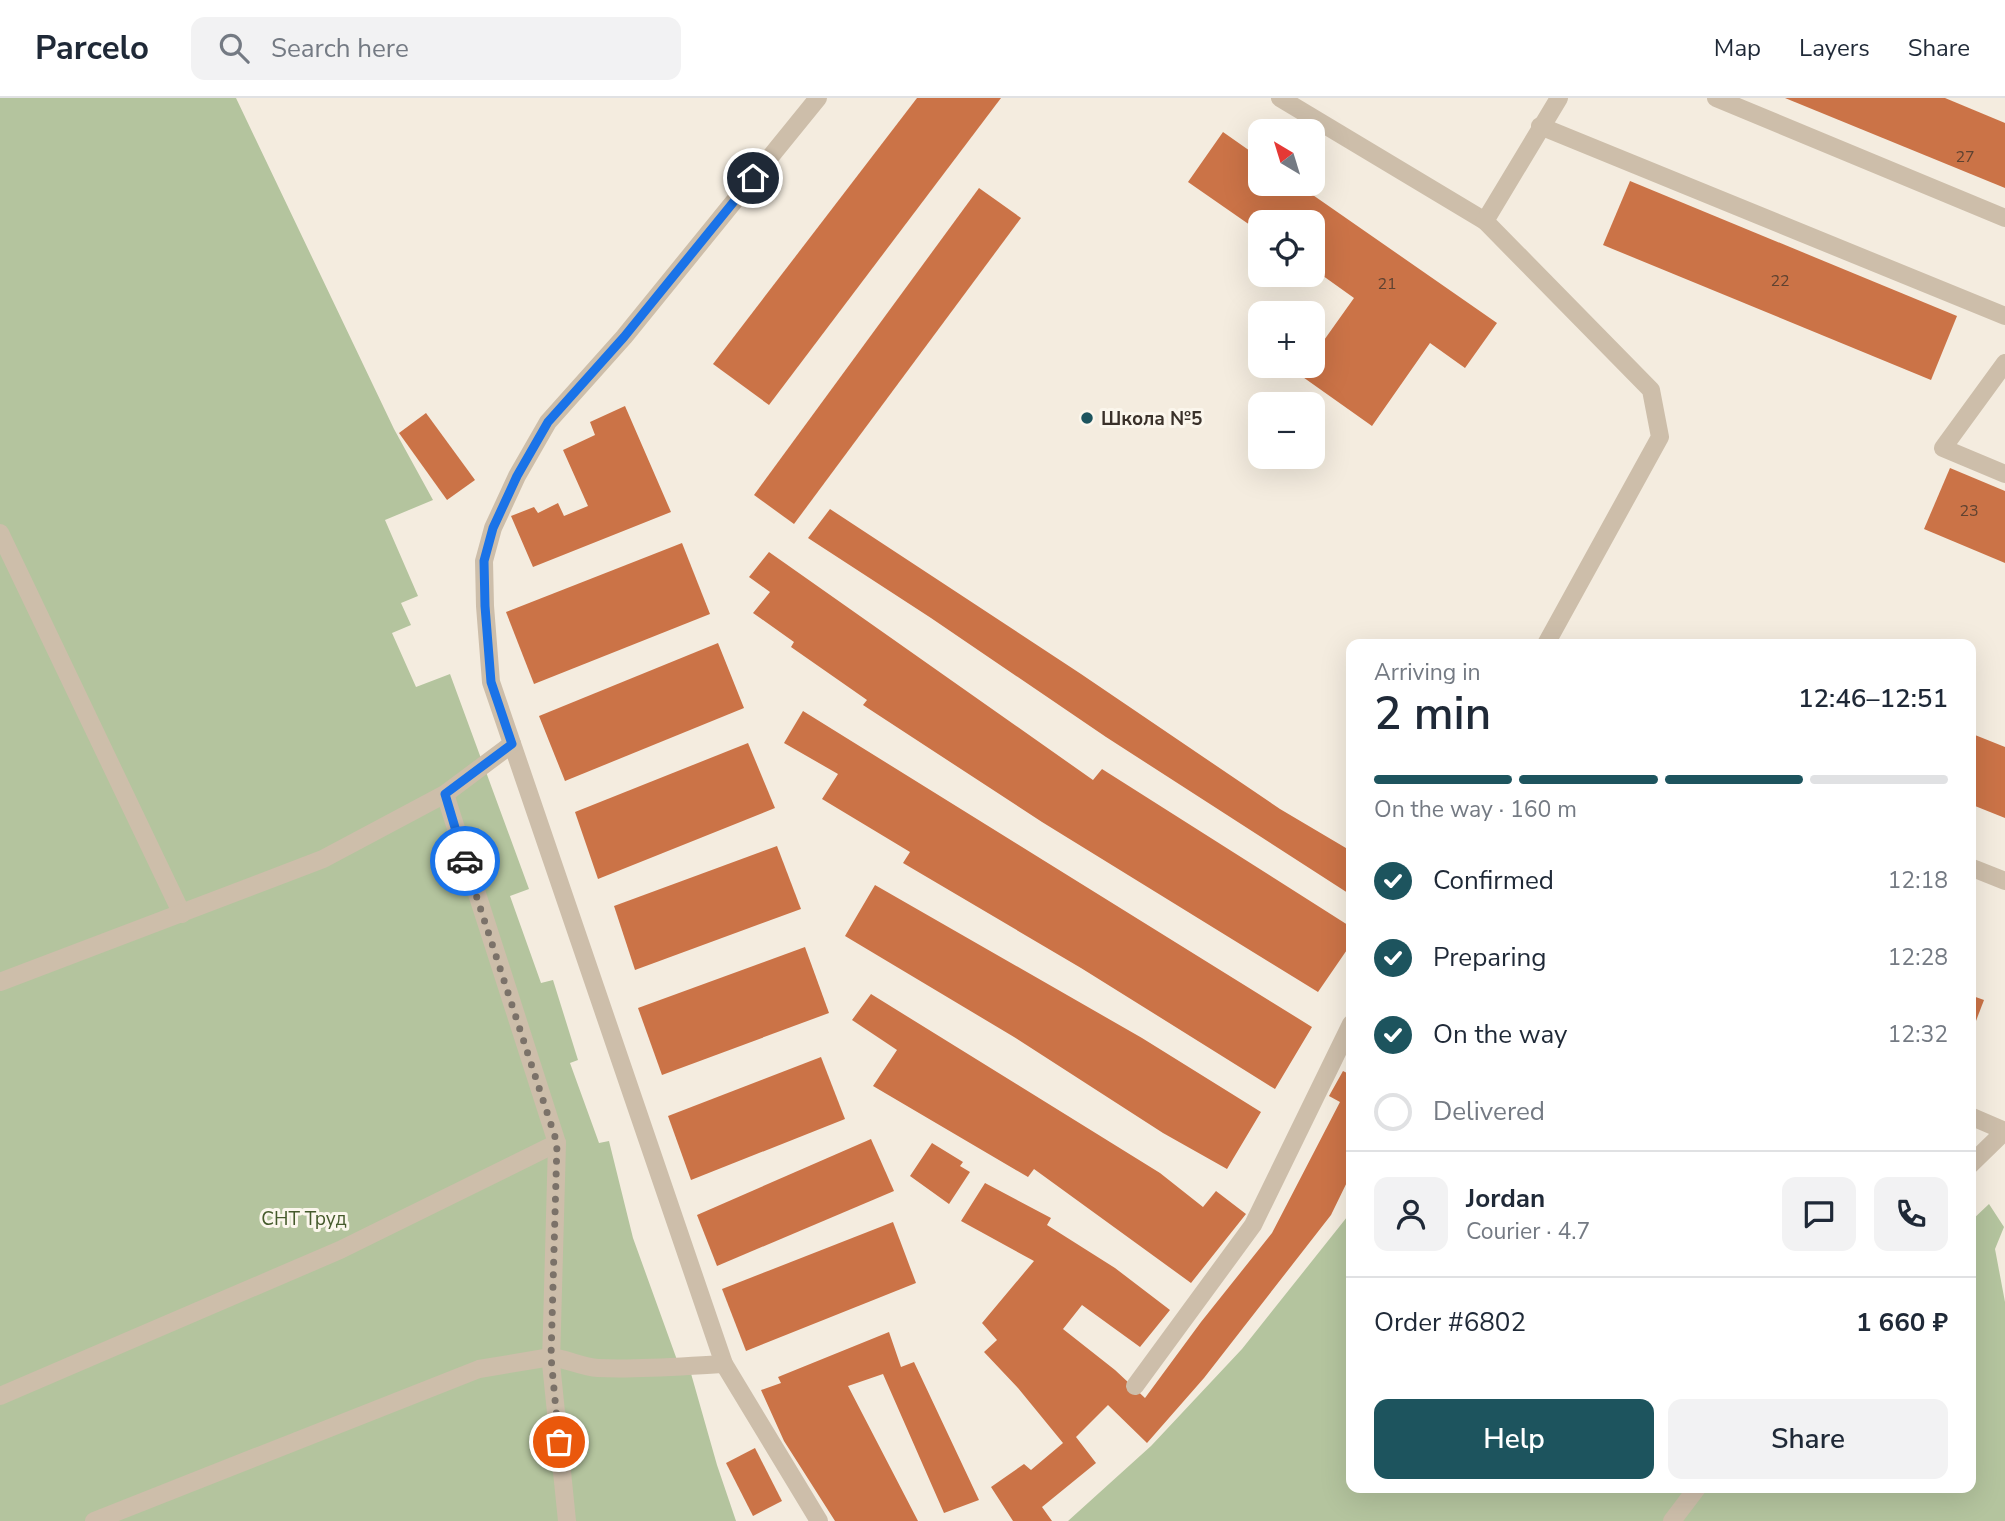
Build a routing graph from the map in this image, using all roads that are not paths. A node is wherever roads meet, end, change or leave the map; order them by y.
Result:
1 (818, 98) edge
2 (1280, 98) edge
3 (1559, 98) edge
4 (1716, 98) edge
5 (1540, 127) junction
6 (2005, 218) edge
7 (1485, 221) junction
8 (2005, 316) edge
9 (2005, 363) edge
10 (2005, 474) edge
11 (0, 533) edge
12 (1549, 639) edge
13 (512, 744) junction
14 (445, 794) junction
15 (1976, 869) edge
16 (2005, 881) edge
17 (182, 914) junction
18 (0, 982) edge
19 (1346, 1034) edge
20 (1976, 1119) edge
21 (2005, 1131) edge
22 (557, 1143) junction
23 (1976, 1159) edge
24 (551, 1357) junction
25 (724, 1364) junction
26 (1135, 1386) dead end
27 (0, 1396) edge
28 (1693, 1493) edge
29 (94, 1521) edge
30 (567, 1521) edge
31 (819, 1521) edge
32 (1672, 1521) edge

1 - 13 street
2 - 7 street
3 - 5 street
4 - 6 street
5 - 7 street
5 - 8 street
7 - 12 street
9 - 10 street
11 - 17 street
13 - 14 street
13 - 25 street
14 - 17 street
14 - 22 street
15 - 16 street
17 - 18 street
19 - 26 street
20 - 21 street
21 - 23 street
22 - 24 street
22 - 27 street
24 - 25 street
24 - 29 street
24 - 30 street
25 - 31 street
28 - 32 street

